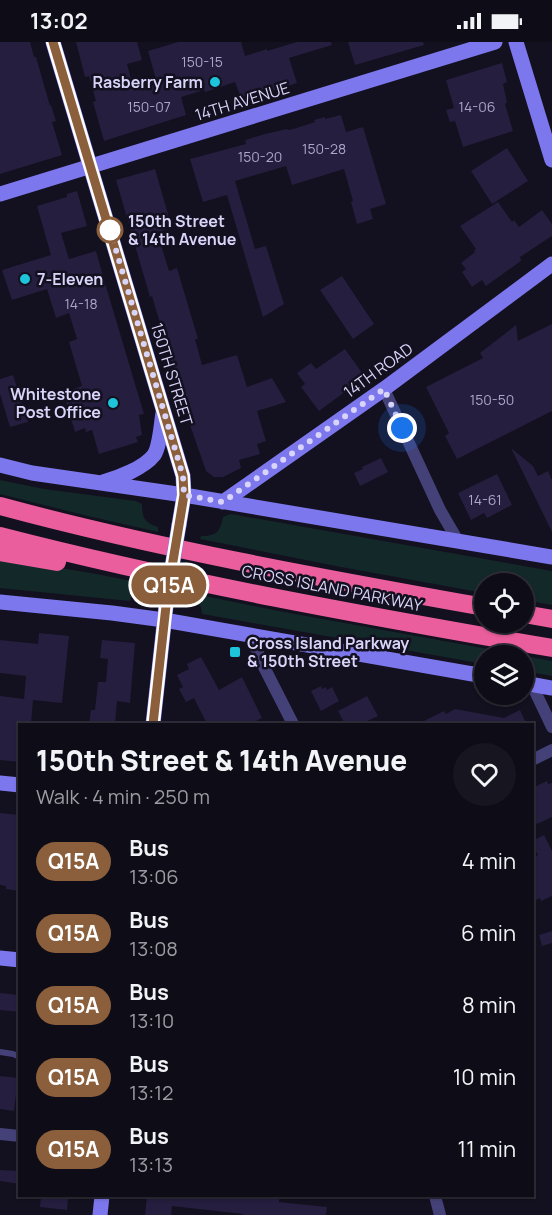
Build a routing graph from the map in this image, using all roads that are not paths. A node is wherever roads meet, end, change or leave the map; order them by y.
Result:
1 (53, 42) edge
2 (495, 42) edge
3 (516, 42) edge
4 (552, 160) edge
5 (90, 166) junction
6 (0, 194) edge
7 (552, 264) edge
8 (384, 389) junction
9 (164, 410) junction
10 (0, 465) edge
11 (99, 483) junction
12 (184, 495) junction
13 (223, 502) junction
14 (0, 506) edge
15 (0, 536) edge
16 (458, 541) junction
17 (0, 552) edge
18 (552, 557) edge
19 (230, 589) junction
20 (0, 602) edge
21 (474, 605) edge
22 (534, 616) edge
23 (552, 619) edge
24 (164, 620) junction
25 (250, 635) junction
26 (552, 648) edge
27 (474, 674) edge
28 (534, 685) edge
29 (552, 688) edge
30 (534, 695) edge
31 (153, 723) edge
32 (292, 723) edge
33 (552, 727) edge
34 (552, 750) edge
35 (534, 759) edge
36 (0, 783) edge
37 (18, 785) edge
38 (0, 958) edge
39 (18, 960) edge
40 (0, 1052) edge
41 (18, 1056) edge
42 (0, 1134) edge
43 (18, 1136) edge
44 (102, 1197) edge
45 (435, 1197) edge
46 (100, 1215) edge
47 (440, 1215) edge

1 - 5 street, 150TH STREET
2 - 5 street, 14TH AVENUE
3 - 4 street
5 - 6 street, 14TH AVENUE
5 - 9 street, 150TH STREET
7 - 8 street, 14TH ROAD
8 - 13 street, 14TH ROAD
8 - 16 street
9 - 11 street
9 - 12 street, 150TH STREET
10 - 11 street
11 - 12 street
12 - 13 street
12 - 24 street, 150TH STREET, bridge
13 - 16 street
14 - 21 highway, CROSS ISLAND PARKWAY
15 - 19 highway, CROSS ISLAND PARKWAY
16 - 18 street
17 - 19 highway
19 - 26 highway, CROSS ISLAND PARKWAY
20 - 24 street
22 - 23 highway
24 - 25 street
24 - 31 street, 150TH STREET
25 - 27 street
25 - 32 street
28 - 29 street
30 - 33 street
34 - 35 street
36 - 37 street
38 - 39 street
40 - 41 lane
42 - 43 street
44 - 46 street
45 - 47 street

